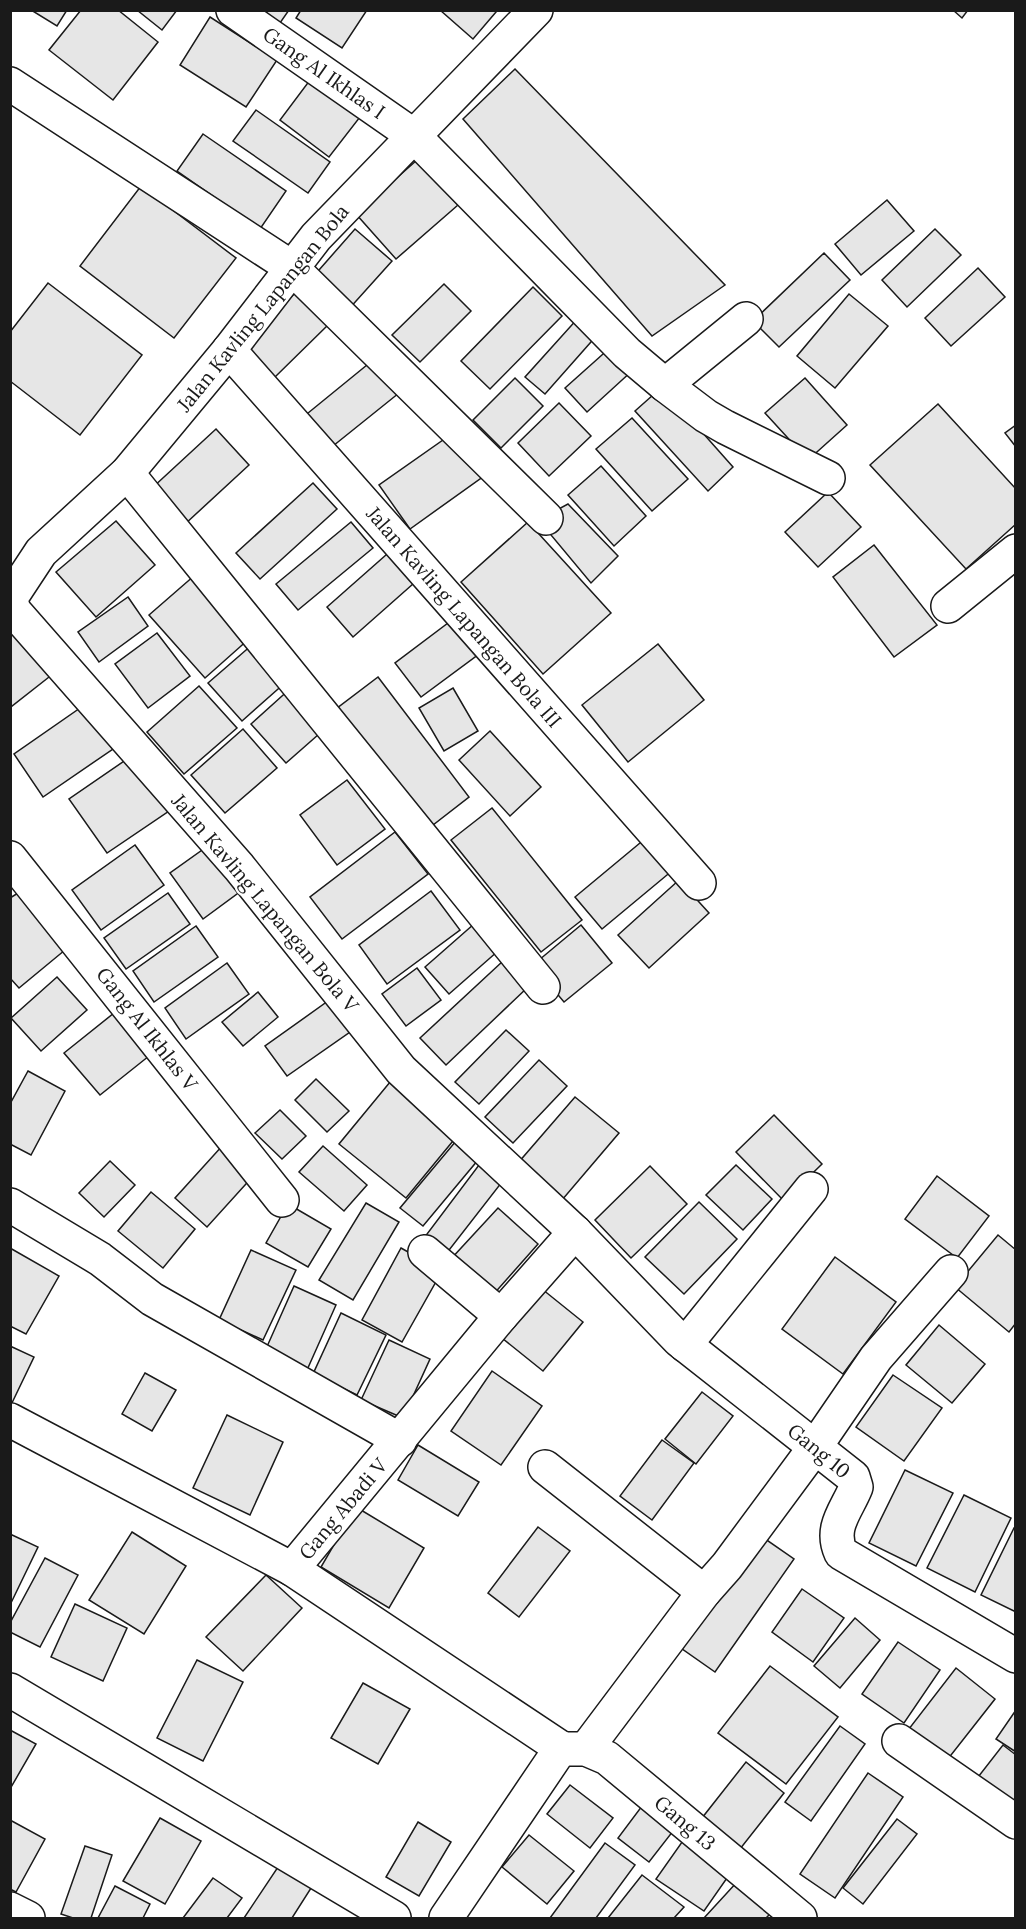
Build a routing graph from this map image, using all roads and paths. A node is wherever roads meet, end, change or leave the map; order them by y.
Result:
1 (234, 10) edge
2 (535, 11) edge
3 (10, 84) edge
4 (414, 136) junction
5 (291, 267) junction
6 (746, 319) dead end
7 (228, 350) junction
8 (665, 385) junction
9 (127, 473) junction
10 (828, 478) dead end
11 (546, 518) dead end
12 (1016, 551) edge
13 (41, 552) joint
14 (948, 606) dead end
15 (14, 870) edge
16 (699, 883) dead end
17 (543, 987) dead end
18 (811, 1189) dead end
19 (282, 1200) dead end
20 (10, 1205) edge
21 (575, 1232) junction
22 (425, 1252) dead end
23 (951, 1272) dead end
24 (501, 1316) junction
25 (685, 1345) junction
26 (10, 1420) edge
27 (400, 1440) junction
28 (815, 1447) junction
29 (545, 1467) dead end
30 (292, 1569) junction
31 (704, 1592) junction
32 (1016, 1656) edge
33 (10, 1690) edge
34 (899, 1741) dead end
35 (573, 1749) junction
36 (1016, 1822) edge
37 (10, 1909) edge
38 (28, 1918) edge
39 (394, 1918) edge
40 (446, 1918) edge
41 (800, 1918) edge

1 - 4 street, Gang Al Ikhlas I
2 - 4 street, Jalan Kavling Lapangan Bola
3 - 5 street
4 - 5 street, Jalan Kavling Lapangan Bola
4 - 8 street, Gang Al Ikhlas I
5 - 7 street, Jalan Kavling Lapangan Bola
5 - 11 street
6 - 8 street
7 - 9 street, Jalan Kavling Lapangan Bola
7 - 16 street, Jalan Kavling Lapangan Bola III
8 - 10 street, Gang Al Ikhlas I
9 - 13 street, Jalan Kavling Lapangan Bola
9 - 17 street
12 - 14 street
13 - 21 street, Jalan Kavling Lapangan Bola V
15 - 19 street, Gang Al Ikhlas V
18 - 25 street
20 - 27 street
21 - 24 street, Gang Abadi V
21 - 25 street, Gang 10
22 - 24 street
23 - 28 street
24 - 27 street, Gang Abadi V
25 - 28 street, Gang 10
26 - 30 street, Gang Abadi V
27 - 30 street, Gang Abadi V
28 - 31 street
28 - 32 street, Gang 10
29 - 31 street
30 - 35 street, Gang 13
31 - 35 street
33 - 39 street
34 - 36 street
35 - 40 street
35 - 41 street, Gang 13
37 - 38 street

